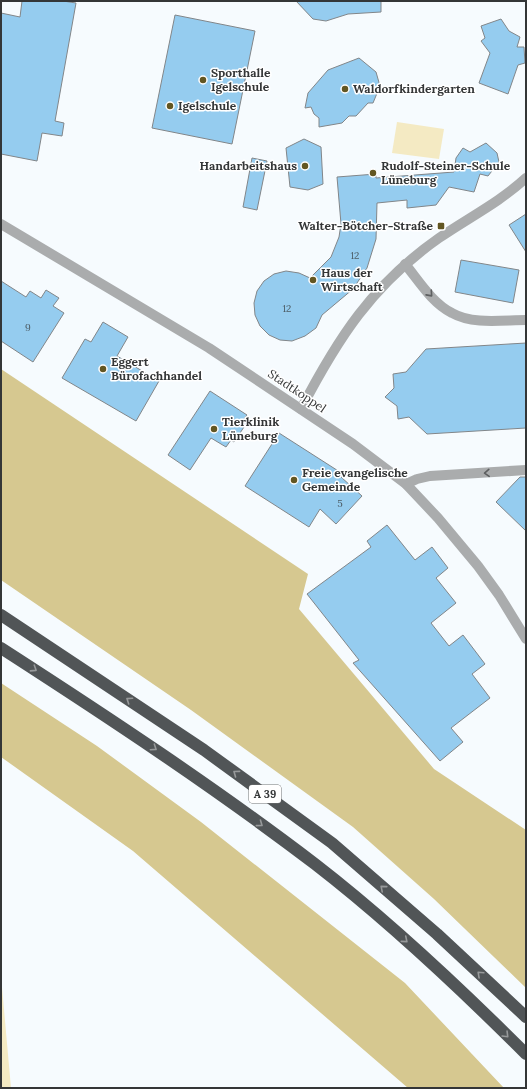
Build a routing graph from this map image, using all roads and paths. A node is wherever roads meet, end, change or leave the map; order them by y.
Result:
1 (526, 178) edge
2 (1, 224) edge
3 (405, 264) junction
4 (526, 320) edge
5 (300, 409) junction
6 (526, 470) edge
7 (406, 484) junction
8 (1, 615) edge
9 (526, 639) edge
10 (1, 648) edge
11 (526, 1017) edge
12 (526, 1054) edge

1 - 3 street
2 - 5 street, Stadtkoppel
3 -> 4 street
3 - 5 street
5 - 7 street, Stadtkoppel
6 -> 7 street
7 - 9 street, Stadtkoppel
11 -> 8 highway, A 39
10 -> 12 highway, A 39

